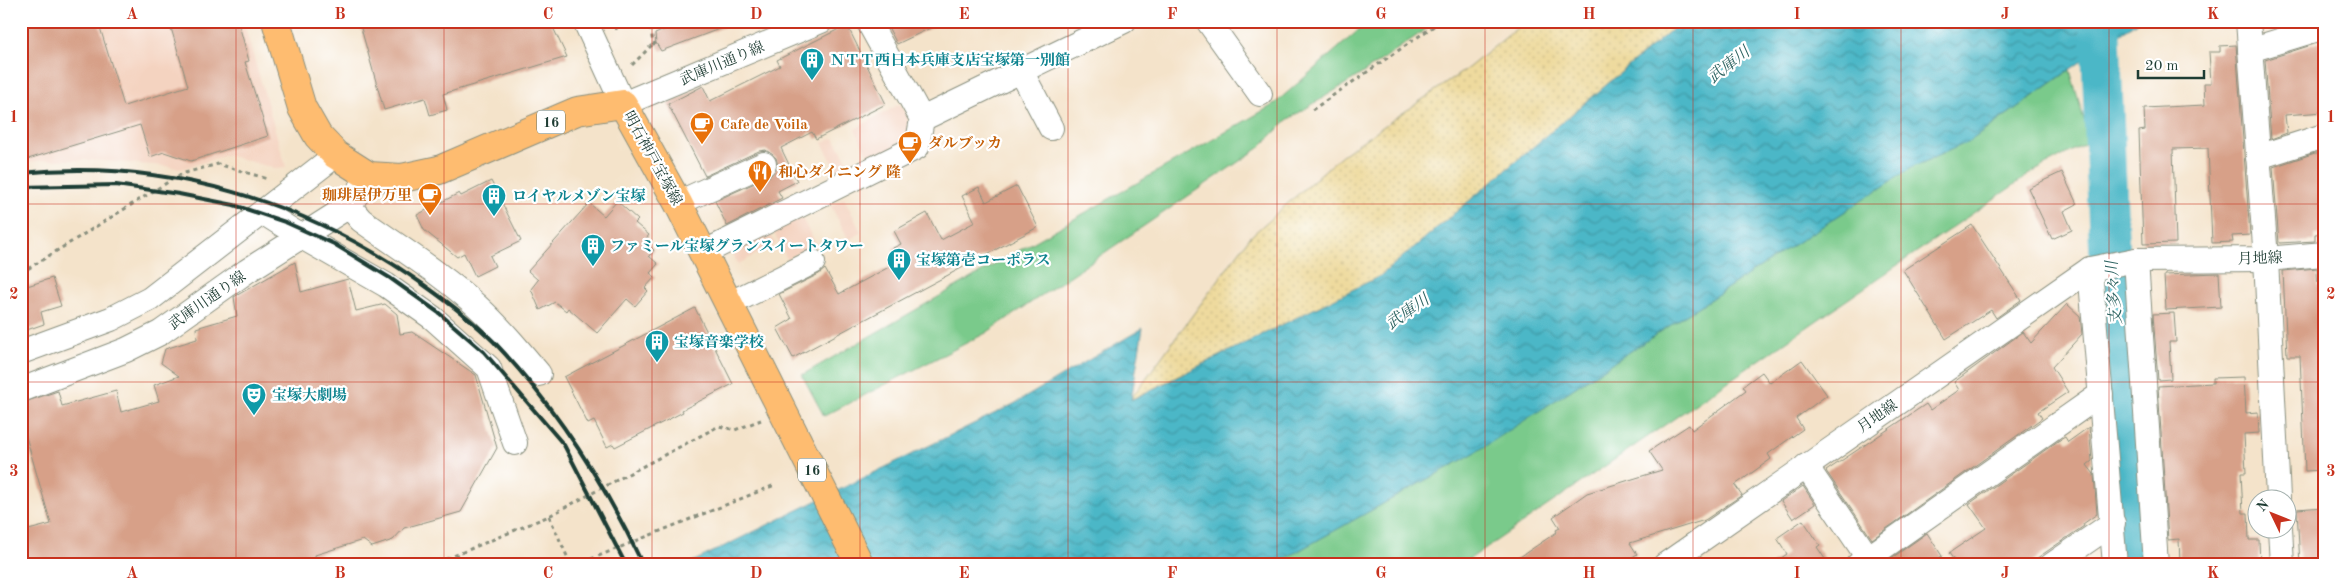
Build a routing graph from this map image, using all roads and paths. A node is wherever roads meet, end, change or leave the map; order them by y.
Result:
1 (276, 21) edge
2 (585, 21) edge
3 (653, 21) edge
4 (821, 21) edge
5 (868, 21) edge
6 (1124, 21) edge
7 (1208, 21) edge
8 (1440, 21) edge
9 (2248, 21) edge
10 (2324, 24) edge
11 (2250, 50) junction
12 (632, 65) dead end
13 (1021, 71) junction
14 (1260, 94) dead end
15 (623, 104) junction
16 (1312, 110) dead end
17 (922, 119) junction
18 (1051, 128) dead end
19 (2324, 136) edge
20 (336, 155) junction
21 (2258, 157) junction
22 (764, 164) dead end
23 (369, 176) junction
24 (272, 180) dead end
25 (678, 204) junction
26 (349, 206) junction
27 (264, 213) junction
28 (302, 238) junction
29 (703, 253) junction
30 (2324, 254) edge
31 (2266, 259) junction
32 (2133, 261) junction
33 (813, 262) dead end
34 (2095, 268) junction
35 (21, 272) edge
36 (729, 304) junction
37 (21, 352) edge
38 (538, 374) dead end
39 (21, 390) edge
40 (2102, 394) junction
41 (761, 420) dead end
42 (515, 443) dead end
43 (1806, 466) junction
44 (775, 485) dead end
45 (2277, 488) edge
46 (548, 516) junction
47 (2113, 523) junction
48 (2281, 538) edge
49 (1867, 562) edge
50 (432, 565) edge
51 (571, 565) edge
52 (576, 565) edge
53 (860, 565) edge
54 (1665, 565) edge
55 (2052, 565) edge
56 (2115, 565) edge
57 (2156, 565) edge
58 (2282, 565) edge

1 - 20 main road, 明石神戸宝塚線 / 16
2 - 15 street
3 - 12 path
4 - 15 street, 武庫川通り線
5 - 17 street
6 - 13 street
7 - 14 street
8 - 16 path
9 - 11 street
10 - 11 street
11 - 21 street
13 - 17 street
13 - 18 street
15 - 23 main road, 明石神戸宝塚線 / 16
15 - 25 main road, 明石神戸宝塚線 / 16
17 - 29 street
19 - 21 street
20 - 23 main road, 明石神戸宝塚線 / 16
20 - 27 street
21 - 31 street
22 - 25 street
23 - 26 street, 武庫川通り線
24 - 35 path
25 - 29 main road, 明石神戸宝塚線 / 16
26 - 28 street, 武庫川通り線
26 - 38 street
27 - 28 street
27 - 37 street
28 - 39 street, 武庫川通り線
28 - 42 street
29 - 36 main road, 明石神戸宝塚線 / 16
30 - 31 street, 月地線
31 - 32 street, 月地線
31 - 45 street
32 - 34 street, 月地線
32 - 57 street
33 - 36 street
34 - 40 street
34 - 43 street, 月地線
36 - 53 main road, 明石神戸宝塚線 / 16
40 - 47 street
40 - 49 street
41 - 46 path
43 - 49 street
43 - 54 street, 月地線
44 - 52 path
46 - 50 path
46 - 51 path
47 - 55 street
47 - 56 street
48 - 58 street

